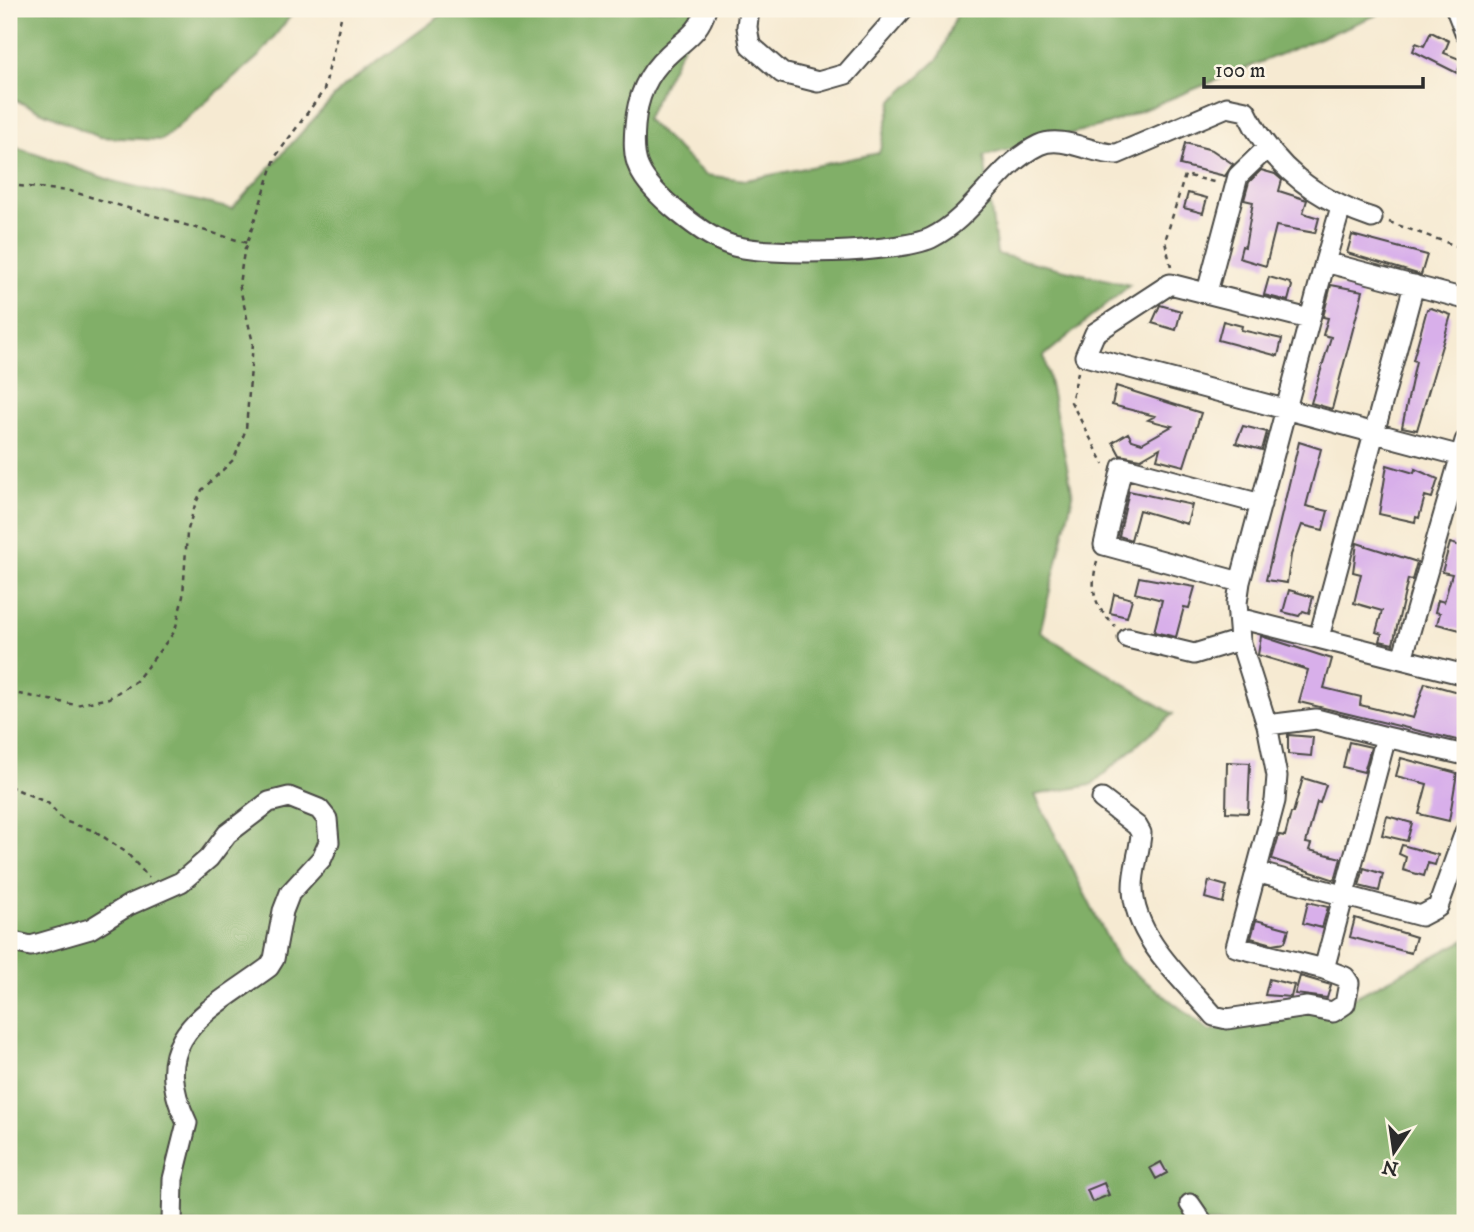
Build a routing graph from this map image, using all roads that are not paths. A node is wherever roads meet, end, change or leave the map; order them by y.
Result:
1 (706, 9) edge
2 (749, 9) edge
3 (903, 9) edge
4 (1456, 9) edge
5 (1465, 32) edge
6 (1267, 148) junction
7 (1341, 207) junction
8 (1372, 218) road end
9 (1325, 262) junction
10 (1414, 285) junction
11 (1207, 292) junction
12 (1465, 299) edge
13 (1309, 319) junction
14 (1286, 410) junction
15 (1375, 433) junction
16 (1464, 452) edge
17 (1261, 504) junction
18 (1240, 582) junction
19 (1238, 618) junction
20 (1319, 637) junction
21 (1128, 638) road end
22 (1240, 640) junction
23 (1402, 659) junction
24 (1465, 676) edge
25 (1267, 725) junction
26 (1386, 737) junction
27 (1465, 755) edge
28 (1102, 799) dead end
29 (1465, 832) edge
30 (1256, 872) junction
31 (1344, 895) junction
32 (9, 941) edge
33 (1324, 970) junction
34 (1190, 1204) dead end
35 (172, 1223) edge
36 (1203, 1223) edge

1 - 6 street
2 - 3 street
4 - 5 street
6 - 7 street
6 - 11 street
7 - 8 street
7 - 9 street
9 - 10 street
9 - 13 street
10 - 12 street
10 - 15 street
11 - 13 street
11 - 14 street
13 - 14 street
14 - 15 street
14 - 17 street
15 - 16 street
15 - 20 street
16 - 23 street
17 - 18 street
17 - 18 street
18 - 19 street
19 - 20 street
19 - 22 street
20 - 23 street
21 - 22 street
22 - 25 street
23 - 24 street
25 - 26 street
25 - 30 street
26 - 27 street
26 - 31 street
28 - 33 street
29 - 31 street
30 - 31 street
30 - 33 street
31 - 33 street
32 - 35 street
34 - 36 street

